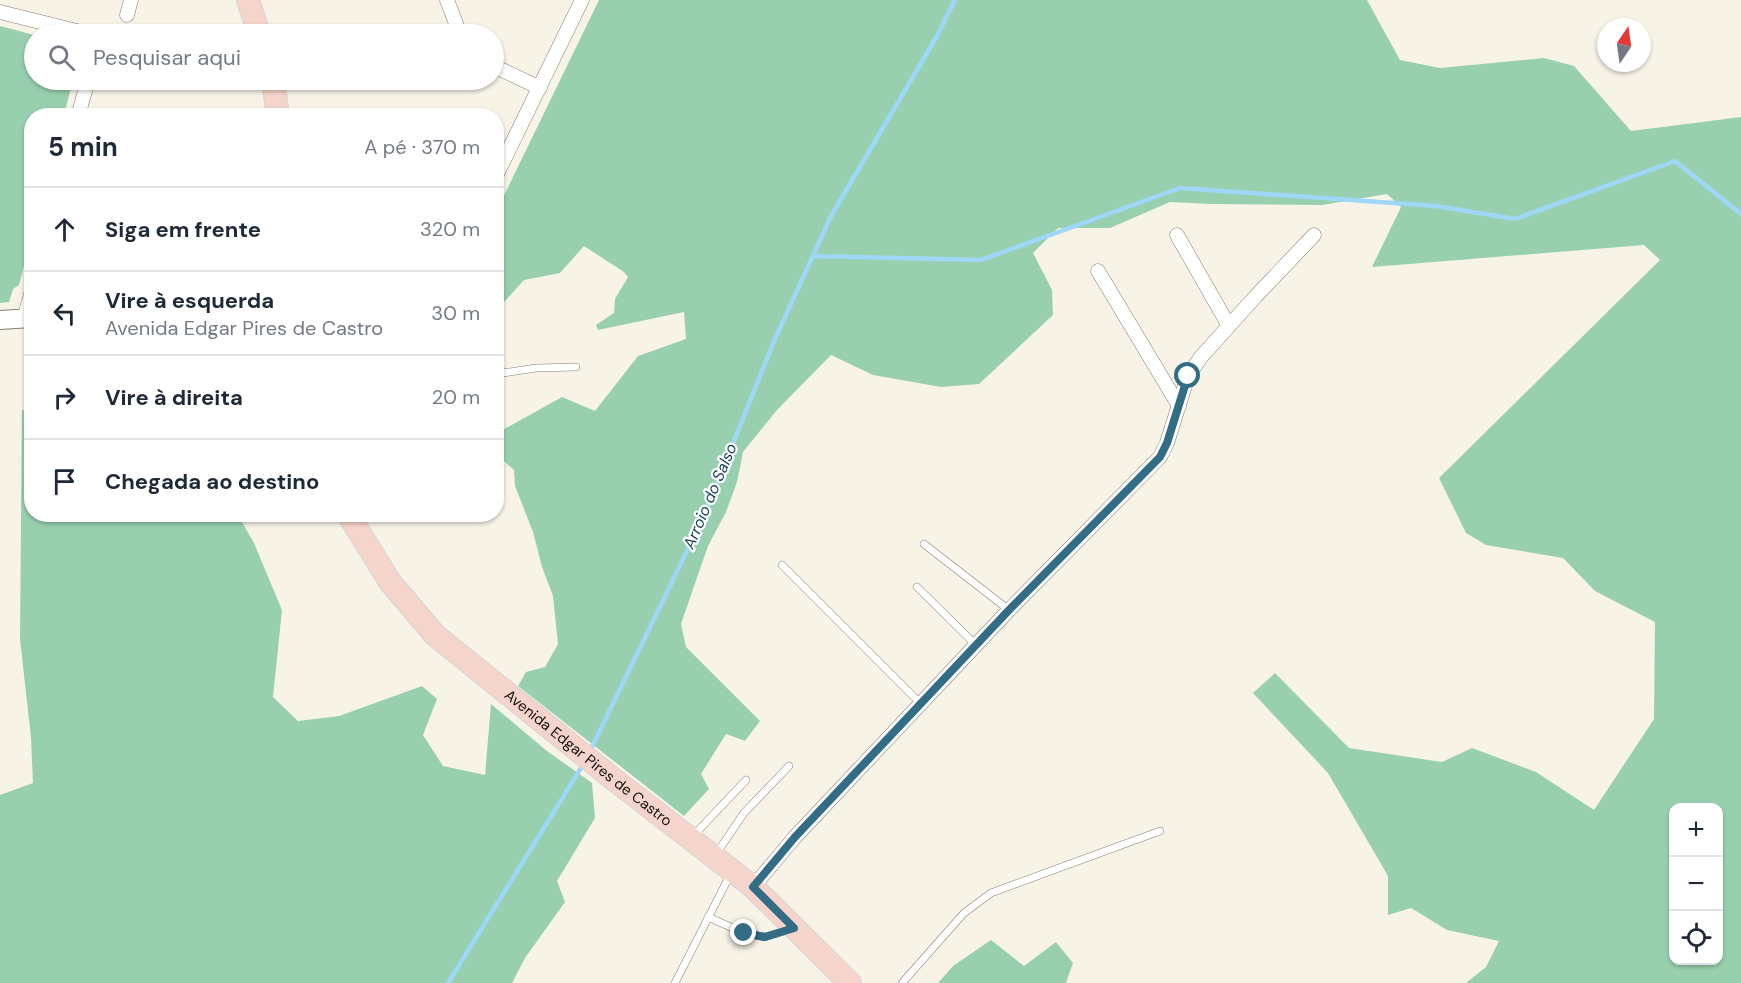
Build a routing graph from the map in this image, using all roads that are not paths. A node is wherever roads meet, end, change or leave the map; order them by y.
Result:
1 (131, 0) edge
2 (248, 0) edge
3 (447, 0) edge
4 (582, 0) edge
5 (0, 12) edge
6 (127, 15) dead end
7 (49, 24) edge
8 (256, 24) edge
9 (456, 24) edge
10 (504, 71) edge
11 (540, 88) junction
12 (85, 90) edge
13 (272, 90) edge
14 (80, 108) edge
15 (276, 108) edge
16 (504, 160) edge
17 (1177, 235) dead end
18 (1314, 235) dead end
19 (1098, 271) dead end
20 (24, 318) edge
21 (0, 320) edge
22 (1229, 326) junction
23 (576, 367) dead end
24 (504, 373) edge
25 (1179, 406) junction
26 (353, 522) edge
27 (924, 544) dead end
28 (782, 566) dead end
29 (917, 587) dead end
30 (1009, 610) junction
31 (976, 645) junction
32 (921, 704) junction
33 (789, 766) dead end
34 (746, 780) dead end
35 (1160, 831) dead end
36 (690, 839) junction
37 (723, 864) junction
38 (753, 887) junction
39 (708, 916) junction
40 (794, 928) junction
41 (675, 983) edge
42 (850, 983) edge
43 (902, 983) edge

1 - 6 street
2 - 8 main road
3 - 9 street
4 - 11 street
5 - 7 street
10 - 11 street
11 - 16 street
12 - 14 street
13 - 15 main road
17 - 22 street
18 - 22 street
19 - 25 street
20 - 21 street
22 - 25 street
23 - 24 lane
25 - 30 street
26 - 36 main road, Avenida Edgar Pires de Castro
27 - 30 lane
28 - 32 lane
29 - 31 lane
30 - 31 street
31 - 32 street
32 - 38 street
33 - 37 lane
34 - 36 lane
35 - 43 lane
36 - 37 main road, Avenida Edgar Pires de Castro
37 - 38 main road, Avenida Edgar Pires de Castro
37 - 39 lane
38 - 40 main road, Avenida Edgar Pires de Castro
39 - 40 lane
39 - 41 lane
40 - 42 main road, Avenida Edgar Pires de Castro

